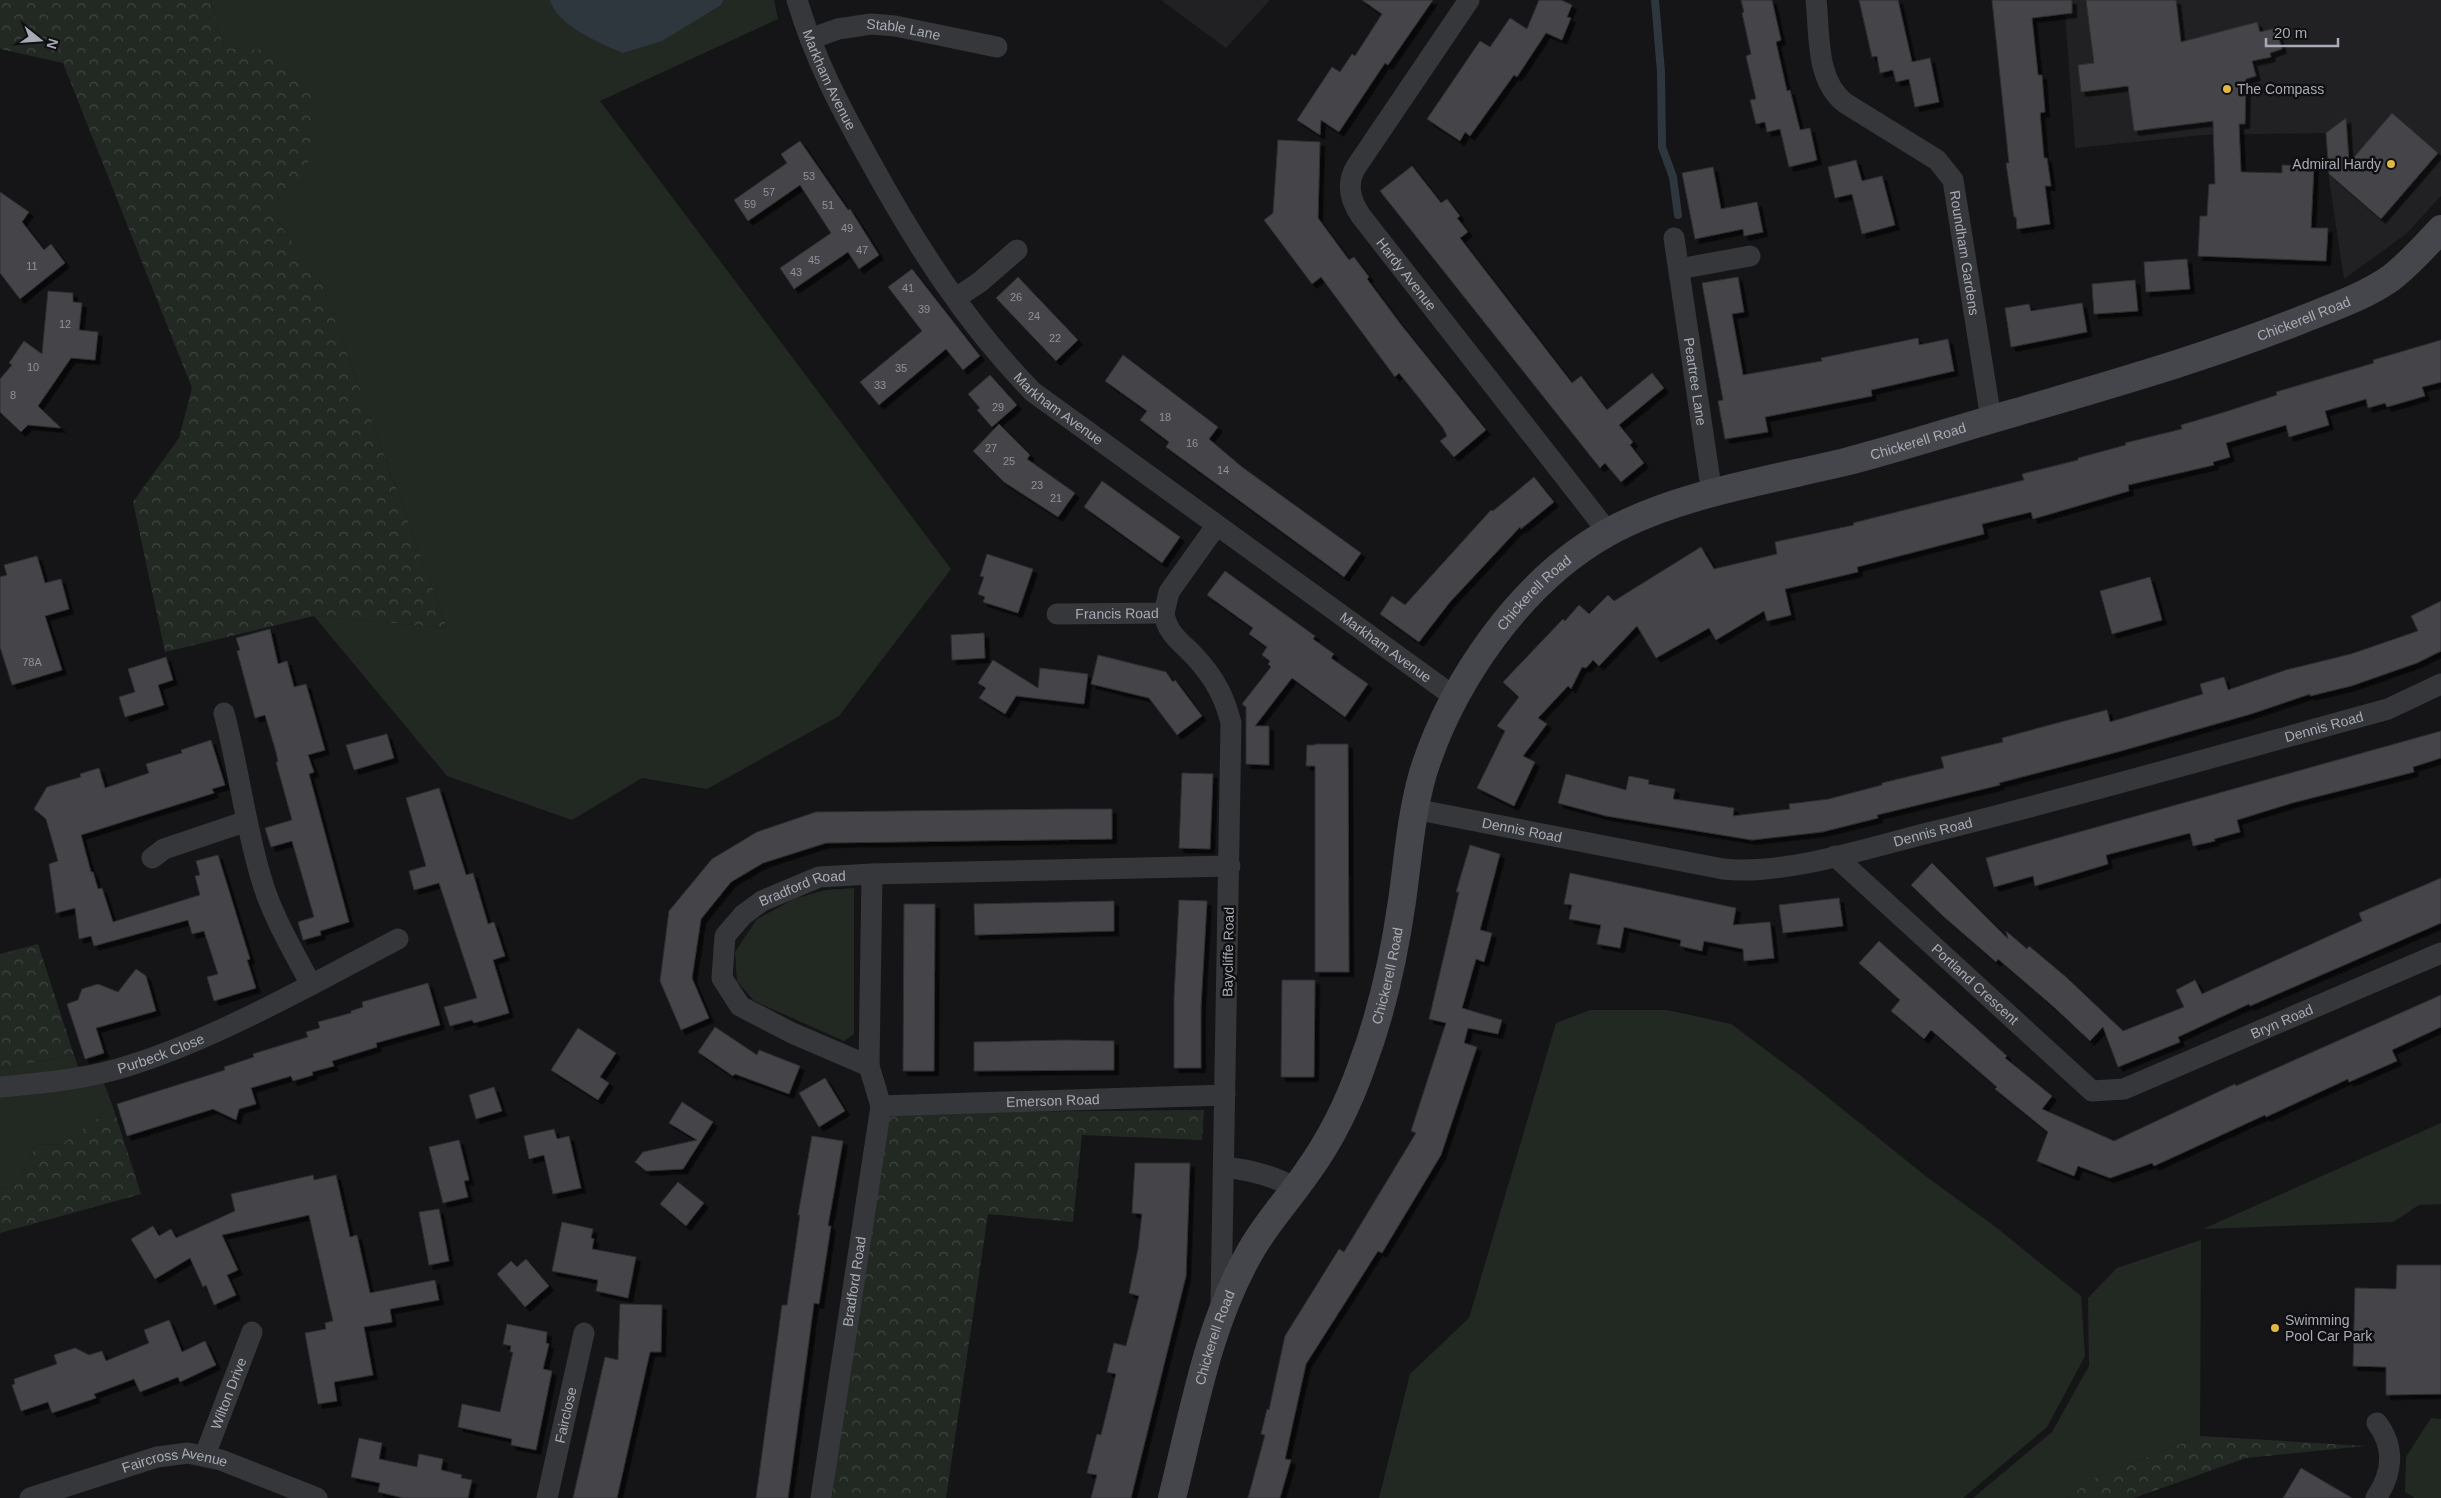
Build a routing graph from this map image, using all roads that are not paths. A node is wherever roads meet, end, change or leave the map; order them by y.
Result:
1 (797, 0) edge
2 (1469, 0) edge
3 (1816, 0) edge
4 (810, 39) junction
5 (997, 47) dead end
6 (2441, 230) edge
7 (1674, 238) dead end
8 (1017, 250) dead end
9 (1750, 256) dead end
10 (1678, 269) junction
11 (956, 298) junction
12 (1991, 419) junction
13 (1712, 494) junction
14 (1216, 526) junction
15 (1608, 532) junction
16 (1164, 613) junction
17 (1057, 614) dead end
18 (2441, 684) edge
19 (1456, 698) junction
20 (224, 713) dead end
21 (1414, 809) junction
22 (248, 821) junction
23 (1836, 856) junction
24 (152, 858) dead end
25 (1230, 866) junction
26 (872, 874) junction
27 (398, 940) dead end
28 (2441, 953) edge
29 (311, 985) junction
30 (869, 1066) junction
31 (0, 1088) edge
32 (2124, 1089) joint
33 (1225, 1095) junction
34 (881, 1106) junction
35 (1224, 1167) junction
36 (1295, 1188) junction
37 (1221, 1313) junction
38 (252, 1332) dead end
39 (584, 1333) dead end
40 (2377, 1423) dead end
41 (205, 1455) junction
42 (2381, 1496) edge
43 (30, 1498) edge
44 (317, 1498) edge
45 (548, 1498) edge
46 (821, 1498) edge
47 (1172, 1498) edge

1 - 4 street, Markham Avenue
2 - 15 street, Hardy Avenue
3 - 12 street, Roundham Gardens
4 - 5 street, Stable Lane
4 - 11 street, Markham Avenue
6 - 12 main road, Chickerell Road
7 - 10 street, Peartree Lane
8 - 11 street
9 - 10 street
10 - 13 street, Peartree Lane
11 - 14 street, Markham Avenue
12 - 13 main road, Chickerell Road
13 - 15 main road, Chickerell Road
14 - 16 street, Francis Road
14 - 19 street, Markham Avenue
15 - 19 main road, Chickerell Road
16 - 17 street, Francis Road
16 - 25 street, Baycliffe Road
18 - 23 street, Dennis Road
19 - 21 main road, Chickerell Road
20 - 22 street
21 - 23 street, Dennis Road
21 - 36 main road, Chickerell Road
22 - 24 street
22 - 29 street
23 - 32 street, Portland Crescent
25 - 26 street, Bradford Road
25 - 33 street, Baycliffe Road
26 - 30 street, Bradford Road
26 - 30 street, Bradford Road
27 - 29 street, Purbeck Close
28 - 32 street, Bryn Road
29 - 31 street, Purbeck Close
30 - 34 street, Bradford Road
33 - 34 street, Emerson Road
33 - 35 street, Baycliffe Road
34 - 46 street, Bradford Road
35 - 36 street
35 - 37 street, Baycliffe Road
36 - 37 main road, Chickerell Road
37 - 47 main road, Chickerell Road
38 - 41 street, Wilton Drive
39 - 45 street, Fairclose
40 - 42 street
41 - 43 street, Faircross Avenue
41 - 44 street, Faircross Avenue

